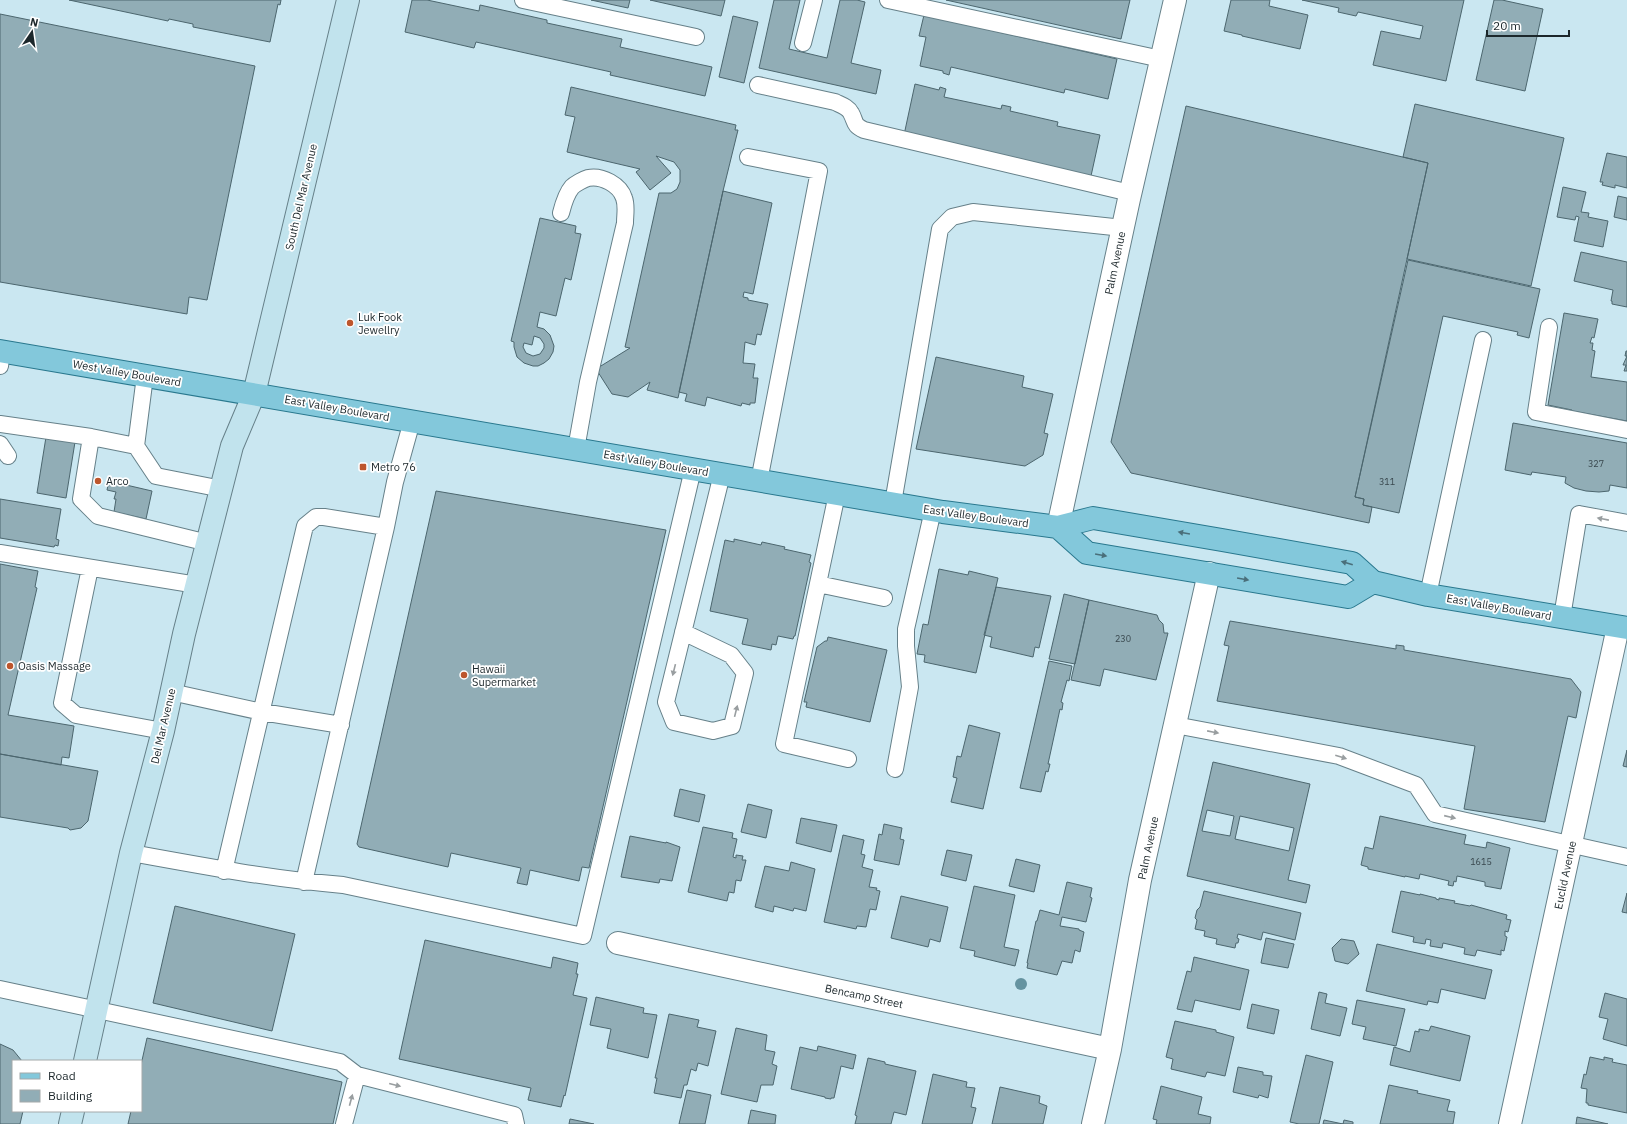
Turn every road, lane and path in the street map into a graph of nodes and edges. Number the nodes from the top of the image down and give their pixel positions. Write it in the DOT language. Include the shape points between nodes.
graph roads {
  1 [pos="348,0"];
  2 [pos="523,0"];
  3 [pos="814,0"];
  4 [pos="888,0"];
  5 [pos="1175,0"];
  6 [pos="696,37"];
  7 [pos="803,43"];
  8 [pos="1161,60"];
  9 [pos="758,85"];
  10 [pos="748,157"];
  11 [pos="1130,193"];
  12 [pos="561,213"];
  13 [pos="1123,228"];
  14 [pos="1549,327"];
  15 [pos="1483,340"];
  16 [pos="1,356"];
  17 [pos="145,376"];
  18 [pos="254,394"];
  19 [pos="412,421"];
  20 [pos="0,424"];
  21 [pos="1627,430"];
  22 [pos="90,437"];
  23 [pos="136,446"];
  24 [pos="576,449"];
  25 [pos="693,469"];
  26 [pos="722,474"];
  27 [pos="759,481"];
  28 [pos="222,489"];
  29 [pos="837,494"];
  30 [pos="893,503"];
  31 [pos="933,510"];
  32 [pos="1627,523"];
  33 [pos="386,527"];
  34 [pos="1058,527"];
  35 [pos="208,543"];
  36 [pos="0,553"];
  37 [pos="90,568"];
  38 [pos="1209,573"];
  39 [pos="1372,582"];
  40 [pos="818,584"];
  41 [pos="197,585"];
  42 [pos="1428,595"];
  43 [pos="884,598"];
  44 [pos="1562,618"];
  45 [pos="1622,627"];
  46 [pos="683,632"];
  47 [pos="170,692"];
  48 [pos="262,712"];
  49 [pos="1175,724"];
  50 [pos="341,725"];
  51 [pos="163,730"];
  52 [pos="848,759"];
  53 [pos="895,769"];
  54 [pos="1572,844"];
  55 [pos="132,853"];
  56 [pos="1627,857"];
  57 [pos="224,871"];
  58 [pos="304,882"];
  59 [pos="618,943"];
  60 [pos="0,989"];
  61 [pos="96,1009"];
  62 [pos="1110,1049"];
  63 [pos="85,1060"];
  64 [pos="357,1075"];
  65 [pos="73,1112"];
  66 [pos="70,1124"];
  67 [pos="344,1124"];
  68 [pos="516,1124"];
  69 [pos="1093,1124"];
  70 [pos="1510,1124"];
  1 -- 18 [label="main road, South Del Mar Avenue"];
  2 -- 6 [label="lane"];
  3 -- 7 [label="lane"];
  4 -- 8 [label="lane"];
  5 -- 8 [label="street, Palm Avenue"];
  8 -- 11 [label="street, Palm Avenue"];
  9 -- 11 [label="lane" via="840,104 851,112 856,126 864,130"];
  10 -- 27 [label="lane" via="819,171"];
  11 -- 13 [label="street, Palm Avenue"];
  12 -- 24 [label="lane" via="572,188 588,178 604,179 616,186 624,197 626,208"];
  13 -- 30 [label="lane" via="973,212 952,217 940,229"];
  13 -- 34 [label="street, Palm Avenue"];
  14 -- 21 [label="lane" via="1536,412"];
  15 -- 42 [label="lane"];
  16 -- 17 [label="main road, West Valley Boulevard"];
  17 -- 18 [label="main road, West Valley Boulevard"];
  17 -- 23 [label="lane"];
  18 -- 19 [label="main road, East Valley Boulevard"];
  18 -- 28 [label="main road, Del Mar Avenue" via="232,446"];
  19 -- 24 [label="main road, East Valley Boulevard"];
  19 -- 33 [label="lane"];
  20 -- 22 [label="lane"];
  22 -- 23 [label="lane"];
  22 -- 35 [label="lane" via="81,499 98,516"];
  23 -- 28 [label="lane" via="156,476"];
  24 -- 25 [label="main road, East Valley Boulevard"];
  25 -- 26 [label="main road, East Valley Boulevard"];
  25 -- 58 [label="lane" via="583,936 343,885"];
  26 -- 27 [label="main road, East Valley Boulevard"];
  26 -- 46 [label="lane"];
  27 -- 29 [label="main road, East Valley Boulevard"];
  28 -- 35 [label="main road, Del Mar Avenue"];
  29 -- 30 [label="main road, East Valley Boulevard"];
  29 -- 40 [label="lane"];
  30 -- 31 [label="main road, East Valley Boulevard"];
  31 -- 34 [label="main road, East Valley Boulevard"];
  31 -- 53 [label="lane" via="906,629 910,687"];
  32 -- 44 [label="lane, one-way" via="1579,514"];
  33 -- 48 [label="lane" via="324,517 316,517 306,526"];
  33 -- 50 [label="lane"];
  34 -- 38 [label="main road, one-way" via="1087,553"];
  39 -- 34 [label="main road, East Valley Boulevard, one-way" via="1352,563 1230,541 1093,518"];
  35 -- 41 [label="main road, Del Mar Avenue"];
  36 -- 37 [label="lane"];
  37 -- 41 [label="lane"];
  37 -- 51 [label="lane" via="62,703 76,715"];
  38 -- 39 [label="main road, one-way" via="1348,597"];
  38 -- 49 [label="street, Palm Avenue"];
  39 -- 42 [label="main road, East Valley Boulevard"];
  40 -- 43 [label="lane"];
  40 -- 52 [label="lane" via="784,744"];
  41 -- 47 [label="main road, Del Mar Avenue"];
  42 -- 44 [label="main road, East Valley Boulevard"];
  44 -- 45 [label="main road, East Valley Boulevard"];
  45 -- 54 [label="street, Euclid Avenue"];
  46 -- 46 [label="lane, one-way" via="666,702 674,722 713,731 732,726 745,673 731,655"];
  47 -- 48 [label="lane"];
  47 -- 51 [label="main road, Del Mar Avenue"];
  48 -- 50 [label="lane"];
  48 -- 57 [label="lane"];
  49 -- 54 [label="lane, one-way" via="1339,756 1416,785 1435,814"];
  49 -- 62 [label="street, Palm Avenue" via="1140,880"];
  50 -- 58 [label="lane"];
  51 -- 55 [label="main road, Del Mar Avenue"];
  54 -- 56 [label="lane"];
  54 -- 70 [label="street, Euclid Avenue"];
  55 -- 57 [label="lane"];
  55 -- 61 [label="main road, Del Mar Avenue"];
  57 -- 58 [label="lane"];
  59 -- 62 [label="street, Bencamp Street"];
  60 -- 61 [label="lane"];
  61 -- 63 [label="main road, Del Mar Avenue"];
  61 -- 64 [label="lane" via="340,1062"];
  62 -- 69 [label="street, Palm Avenue"];
  67 -- 64 [label="lane, one-way"];
  64 -- 68 [label="lane, one-way" via="514,1115"];
  65 -- 66 [label="main road"];
}
